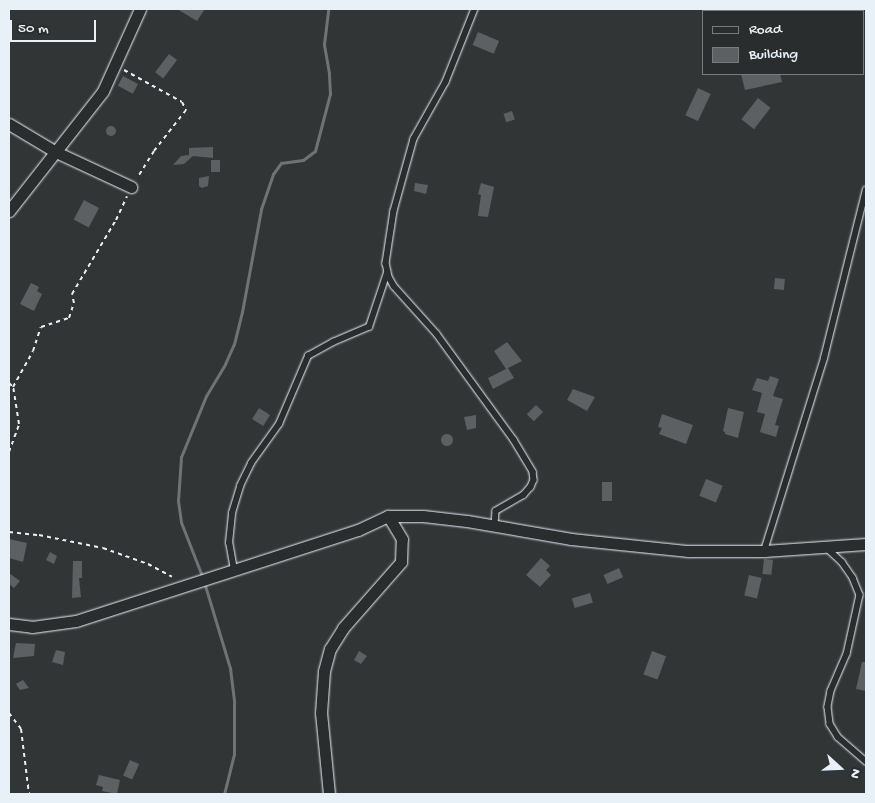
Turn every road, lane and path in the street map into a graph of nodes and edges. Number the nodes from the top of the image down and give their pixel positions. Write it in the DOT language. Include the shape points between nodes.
graph roads {
  1 [pos="140,9"];
  2 [pos="475,9"];
  3 [pos="115,65"];
  4 [pos="9,124"];
  5 [pos="56,152"];
  6 [pos="132,187"];
  7 [pos="866,190"];
  8 [pos="9,211"];
  9 [pos="388,271"];
  10 [pos="9,383"];
  11 [pos="13,387"];
  12 [pos="9,452"];
  13 [pos="388,516"];
  14 [pos="495,525"];
  15 [pos="9,532"];
  16 [pos="866,544"];
  17 [pos="826,546"];
  18 [pos="764,551"];
  19 [pos="229,571"];
  20 [pos="183,586"];
  21 [pos="9,624"];
  22 [pos="9,713"];
  23 [pos="866,761"];
  24 [pos="29,794"];
  25 [pos="329,794"];
  1 -- 3 [label="street"];
  2 -- 9 [label="lane" via="446,82 414,139 394,211 386,263"];
  3 -- 5 [label="street" via="103,91"];
  3 -- 6 [label="path" via="182,102 186,110 154,151"];
  4 -- 5 [label="street"];
  5 -- 6 [label="street"];
  5 -- 8 [label="street"];
  6 -- 11 [label="path" via="72,294 74,303 69,318 41,327 33,351"];
  7 -- 18 [label="lane" via="824,358"];
  9 -- 14 [label="lane" via="394,286 437,334 514,440 533,472 534,480 524,495 496,511"];
  9 -- 19 [label="lane" via="369,326 308,356 280,424 251,463 232,512"];
  10 -- 11 [label="path"];
  11 -- 12 [label="path" via="19,424"];
  13 -- 14 [label="street" via="423,516"];
  13 -- 19 [label="street" via="358,530"];
  13 -- 25 [label="street" via="402,539 401,562 343,628 330,649 324,671 320,713"];
  14 -- 18 [label="street" via="571,539 688,551"];
  15 -- 20 [label="path" via="103,548 148,564"];
  16 -- 17 [label="street"];
  17 -- 18 [label="street"];
  17 -- 23 [label="lane" via="854,578 860,595 847,654 831,691 828,707 830,724 838,737"];
  19 -- 20 [label="street"];
  20 -- 21 [label="street" via="76,621 32,627"];
  22 -- 24 [label="path" via="21,729"];
}
